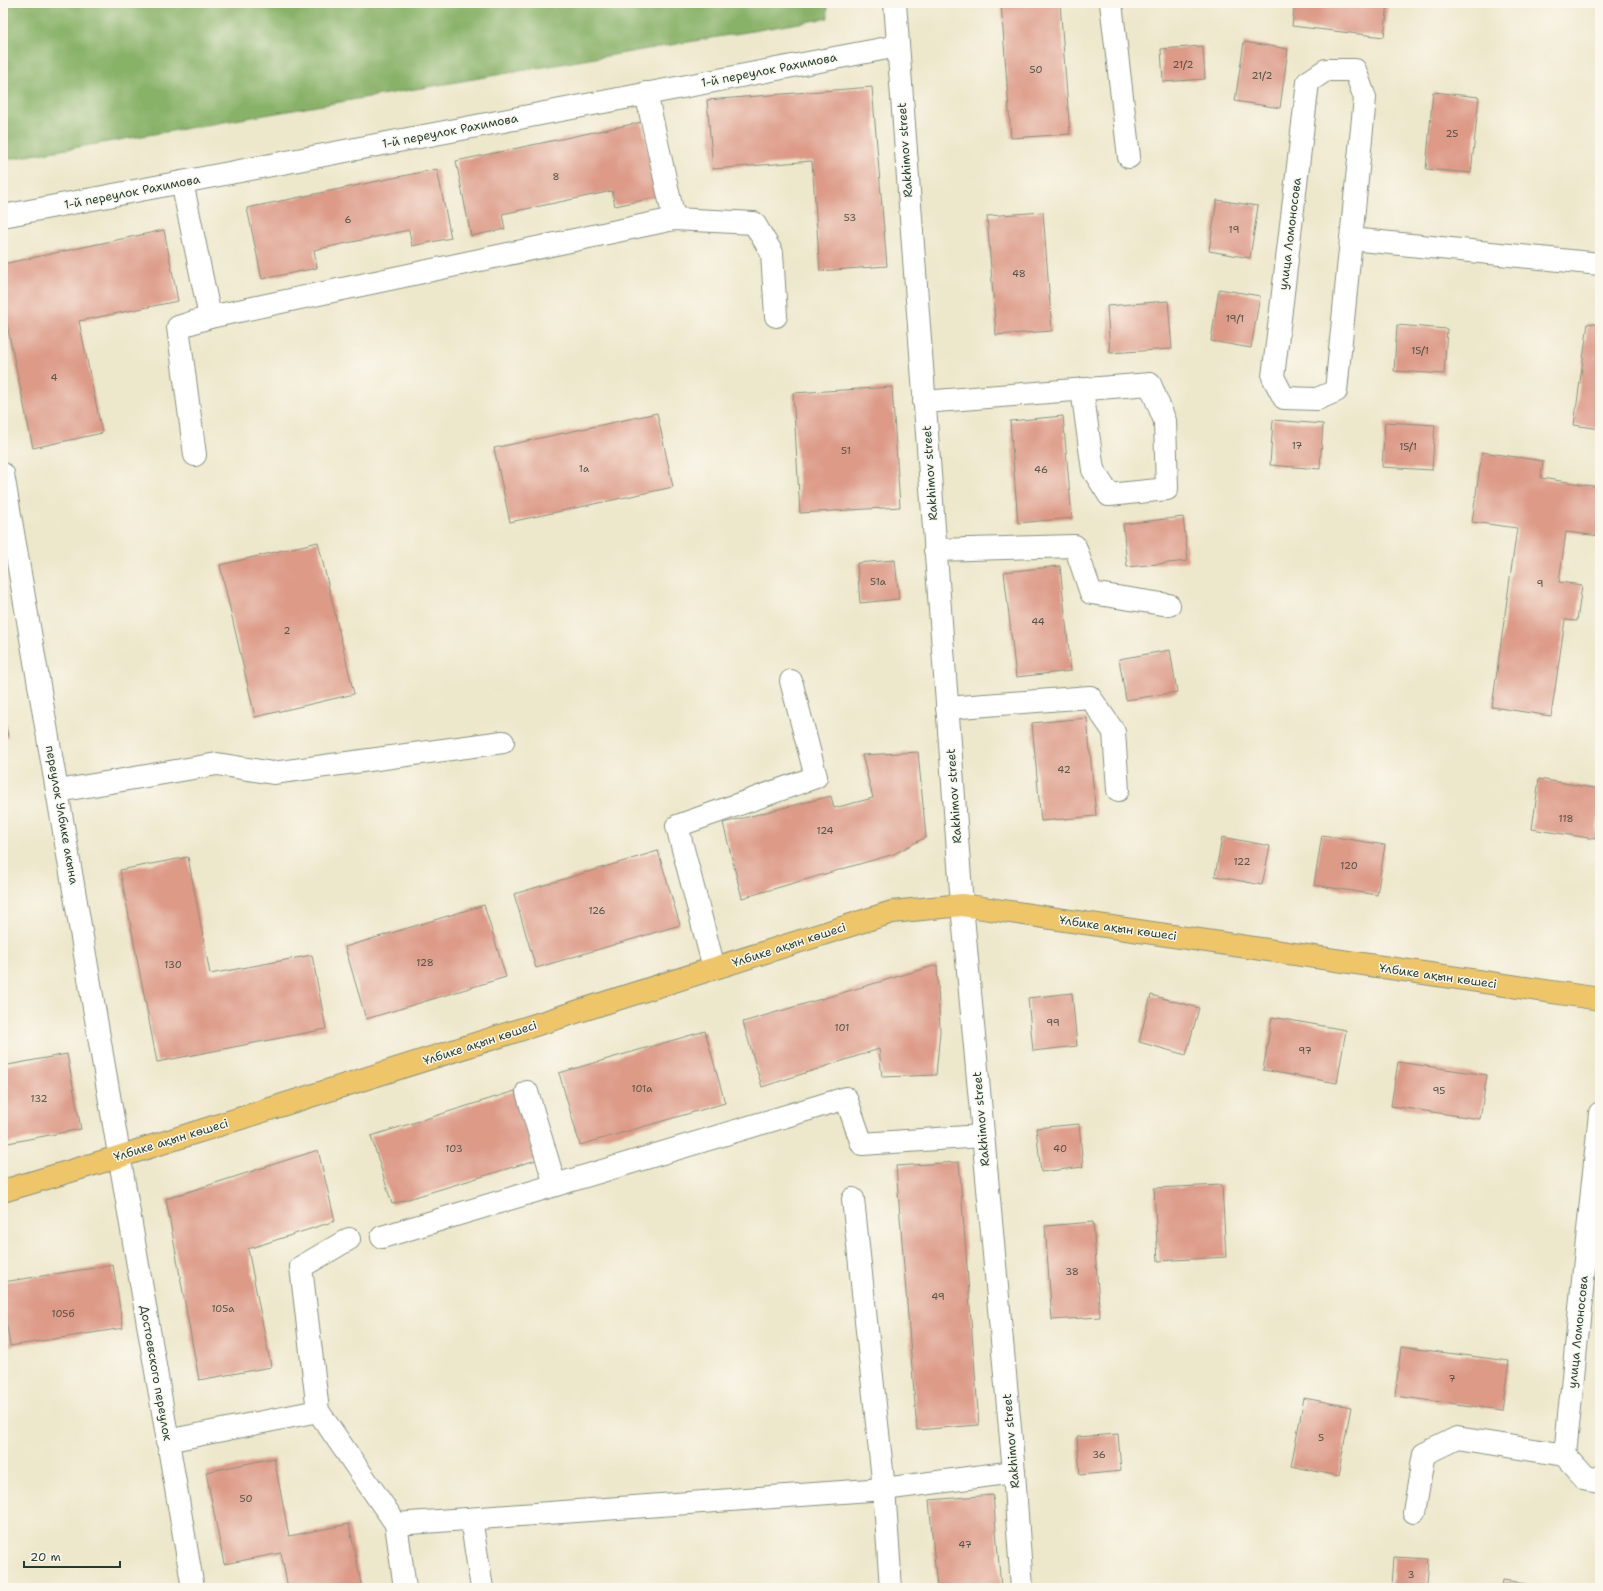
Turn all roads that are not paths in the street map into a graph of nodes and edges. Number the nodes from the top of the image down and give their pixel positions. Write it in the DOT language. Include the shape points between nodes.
graph roads {
  1 [pos="895,3"];
  2 [pos="1111,3"];
  3 [pos="898,46"];
  4 [pos="646,94"];
  5 [pos="1129,157"];
  6 [pos="182,182"];
  7 [pos="3,216"];
  8 [pos="674,219"];
  9 [pos="1352,239"];
  10 [pos="1600,264"];
  11 [pos="776,316"];
  12 [pos="210,317"];
  13 [pos="1082,389"];
  14 [pos="924,402"];
  15 [pos="195,455"];
  16 [pos="3,474"];
  17 [pos="935,550"];
  18 [pos="1169,605"];
  19 [pos="791,681"];
  20 [pos="947,708"];
  21 [pos="503,742"];
  22 [pos="1118,790"];
  23 [pos="58,791"];
  24 [pos="962,905"];
  25 [pos="714,968"];
  26 [pos="1600,999"];
  27 [pos="527,1092"];
  28 [pos="1600,1113"];
  29 [pos="982,1136"];
  30 [pos="118,1157"];
  31 [pos="555,1185"];
  32 [pos="3,1191"];
  33 [pos="853,1199"];
  34 [pos="382,1237"];
  35 [pos="349,1239"];
  36 [pos="318,1411"];
  37 [pos="167,1441"];
  38 [pos="1565,1455"];
  39 [pos="1014,1472"];
  40 [pos="1600,1480"];
  41 [pos="884,1489"];
  42 [pos="1414,1512"];
  43 [pos="471,1518"];
  44 [pos="396,1524"];
  45 [pos="193,1588"];
  46 [pos="406,1588"];
  47 [pos="482,1588"];
  48 [pos="891,1588"];
  49 [pos="1022,1588"];
  1 -- 3 [label="street, Rakhimov street"];
  2 -- 5 [label="street"];
  3 -- 4 [label="street, 1-й переулок Рахимова"];
  3 -- 14 [label="street, Rakhimov street"];
  4 -- 6 [label="street, 1-й переулок Рахимова"];
  4 -- 8 [label="street"];
  6 -- 7 [label="street, 1-й переулок Рахимова"];
  6 -- 12 [label="street"];
  8 -- 11 [label="street" via="754,223 772,253"];
  8 -- 12 [label="street"];
  9 -- 9 [label="street, улица Ломоносова" via="1365,98 1355,70 1326,70 1308,82 1273,377 1284,398 1317,399 1336,391"];
  9 -- 10 [label="street"];
  12 -- 15 [label="street" via="178,326"];
  13 -- 13 [label="street" via="1150,384 1166,421 1167,489 1109,495 1093,470"];
  13 -- 14 [label="street"];
  14 -- 17 [label="street, Rakhimov street"];
  16 -- 23 [label="street, переулок Улбике акына"];
  17 -- 18 [label="street" via="1075,546 1091,593"];
  17 -- 20 [label="street, Rakhimov street"];
  19 -- 25 [label="street" via="816,777 677,826"];
  20 -- 22 [label="street" via="1090,697 1114,732"];
  20 -- 24 [label="street, Rakhimov street"];
  21 -- 23 [label="street" via="273,773 217,764"];
  23 -- 30 [label="street, переулок Улбике акына"];
  24 -- 25 [label="main road, Ұлбике ақын көшесі" via="892,912"];
  24 -- 26 [label="main road, Ұлбике ақын көшесі"];
  24 -- 29 [label="street, Rakhimov street"];
  25 -- 30 [label="main road, Ұлбике ақын көшесі"];
  27 -- 31 [label="street"];
  28 -- 38 [label="street, улица Ломоносова"];
  29 -- 31 [label="street" via="862,1144 846,1098"];
  29 -- 39 [label="street, Rakhimov street"];
  30 -- 32 [label="main road, Ұлбике ақын көшесі"];
  30 -- 37 [label="street, Достоевского переулок"];
  31 -- 34 [label="street"];
  33 -- 41 [label="street"];
  35 -- 36 [label="street" via="301,1267"];
  36 -- 37 [label="street"];
  36 -- 44 [label="street"];
  37 -- 45 [label="street, Достоевского переулок"];
  38 -- 40 [label="street" via="1585,1478"];
  38 -- 42 [label="street" via="1457,1438 1424,1454"];
  39 -- 41 [label="street"];
  39 -- 49 [label="street, Rakhimov street"];
  41 -- 43 [label="street"];
  41 -- 48 [label="street"];
  43 -- 44 [label="street"];
  43 -- 47 [label="street"];
  44 -- 46 [label="street"];
}
